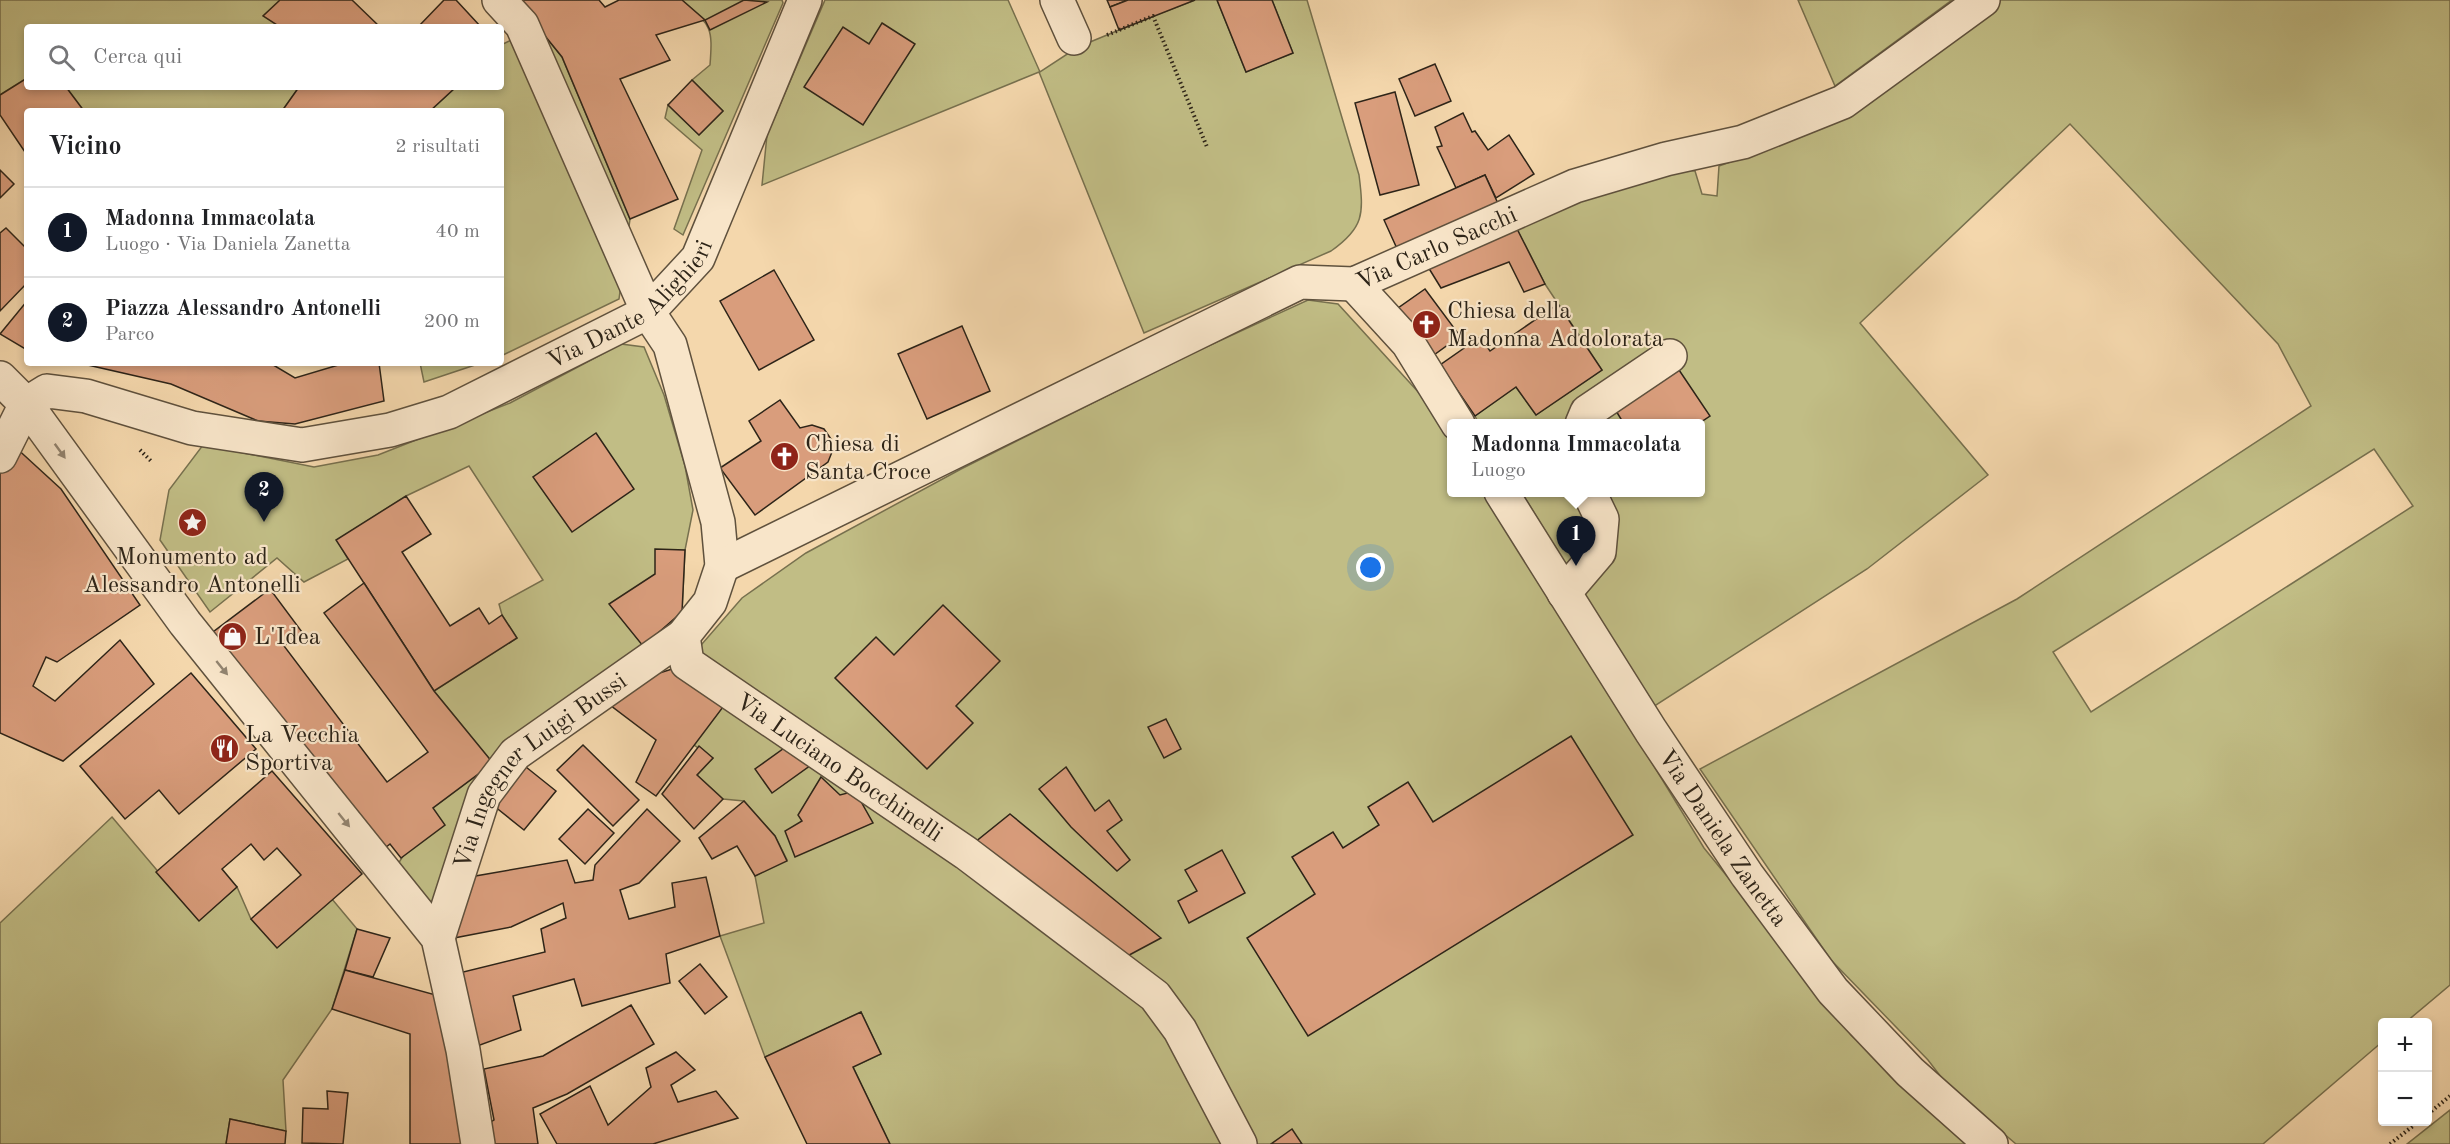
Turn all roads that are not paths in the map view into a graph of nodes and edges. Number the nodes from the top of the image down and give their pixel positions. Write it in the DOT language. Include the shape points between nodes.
graph roads {
  1 [pos="499,0"];
  2 [pos="805,0"];
  3 [pos="1057,0"];
  4 [pos="1983,0"];
  5 [pos="1074,38"];
  6 [pos="1354,284"];
  7 [pos="648,312"];
  8 [pos="1670,356"];
  9 [pos="0,378"];
  10 [pos="26,404"];
  11 [pos="1456,419"];
  12 [pos="1584,419"];
  13 [pos="0,456"];
  14 [pos="1505,497"];
  15 [pos="1591,497"];
  16 [pos="722,566"];
  17 [pos="1564,593"];
  18 [pos="683,636"];
  19 [pos="438,938"];
  20 [pos="478,1144"];
  21 [pos="1240,1144"];
  22 [pos="1991,1144"];
  1 -- 7 [label="street" via="522,25"];
  2 -- 7 [label="street, Via Dante Alighieri" via="698,258"];
  3 -- 5 [label="street"];
  4 -- 6 [label="street, Via Carlo Sacchi" via="1843,102 1743,142 1666,159 1575,186"];
  6 -- 11 [label="street" via="1408,343"];
  6 -- 16 [label="street, Via Carlo Sacchi" via="1300,282"];
  7 -- 10 [label="street, Via Dante Alighieri" via="449,412 390,430 302,445 192,428 86,396 47,391"];
  7 -- 16 [label="street" via="670,345 718,522"];
  8 -- 12 [label="street" via="1587,412"];
  9 -- 10 [label="street"];
  10 -- 13 [label="street"];
  10 -- 19 [label="street, one-way" via="185,623"];
  14 -- 17 [label="street, Via Daniela Zanetta"];
  15 -- 17 [label="street" via="1602,519 1599,552"];
  16 -- 18 [label="street" via="710,602"];
  17 -- 22 [label="street, Via Daniela Zanetta" via="1747,875 1833,991 1910,1072"];
  18 -- 19 [label="street, Via Ingegner Luigi Bussi" via="515,754 484,795"];
  18 -- 21 [label="street, Via Luciano Bocchinelli" via="687,663 966,853 1155,996 1180,1030"];
  19 -- 20 [label="street" via="464,1050"];
}
